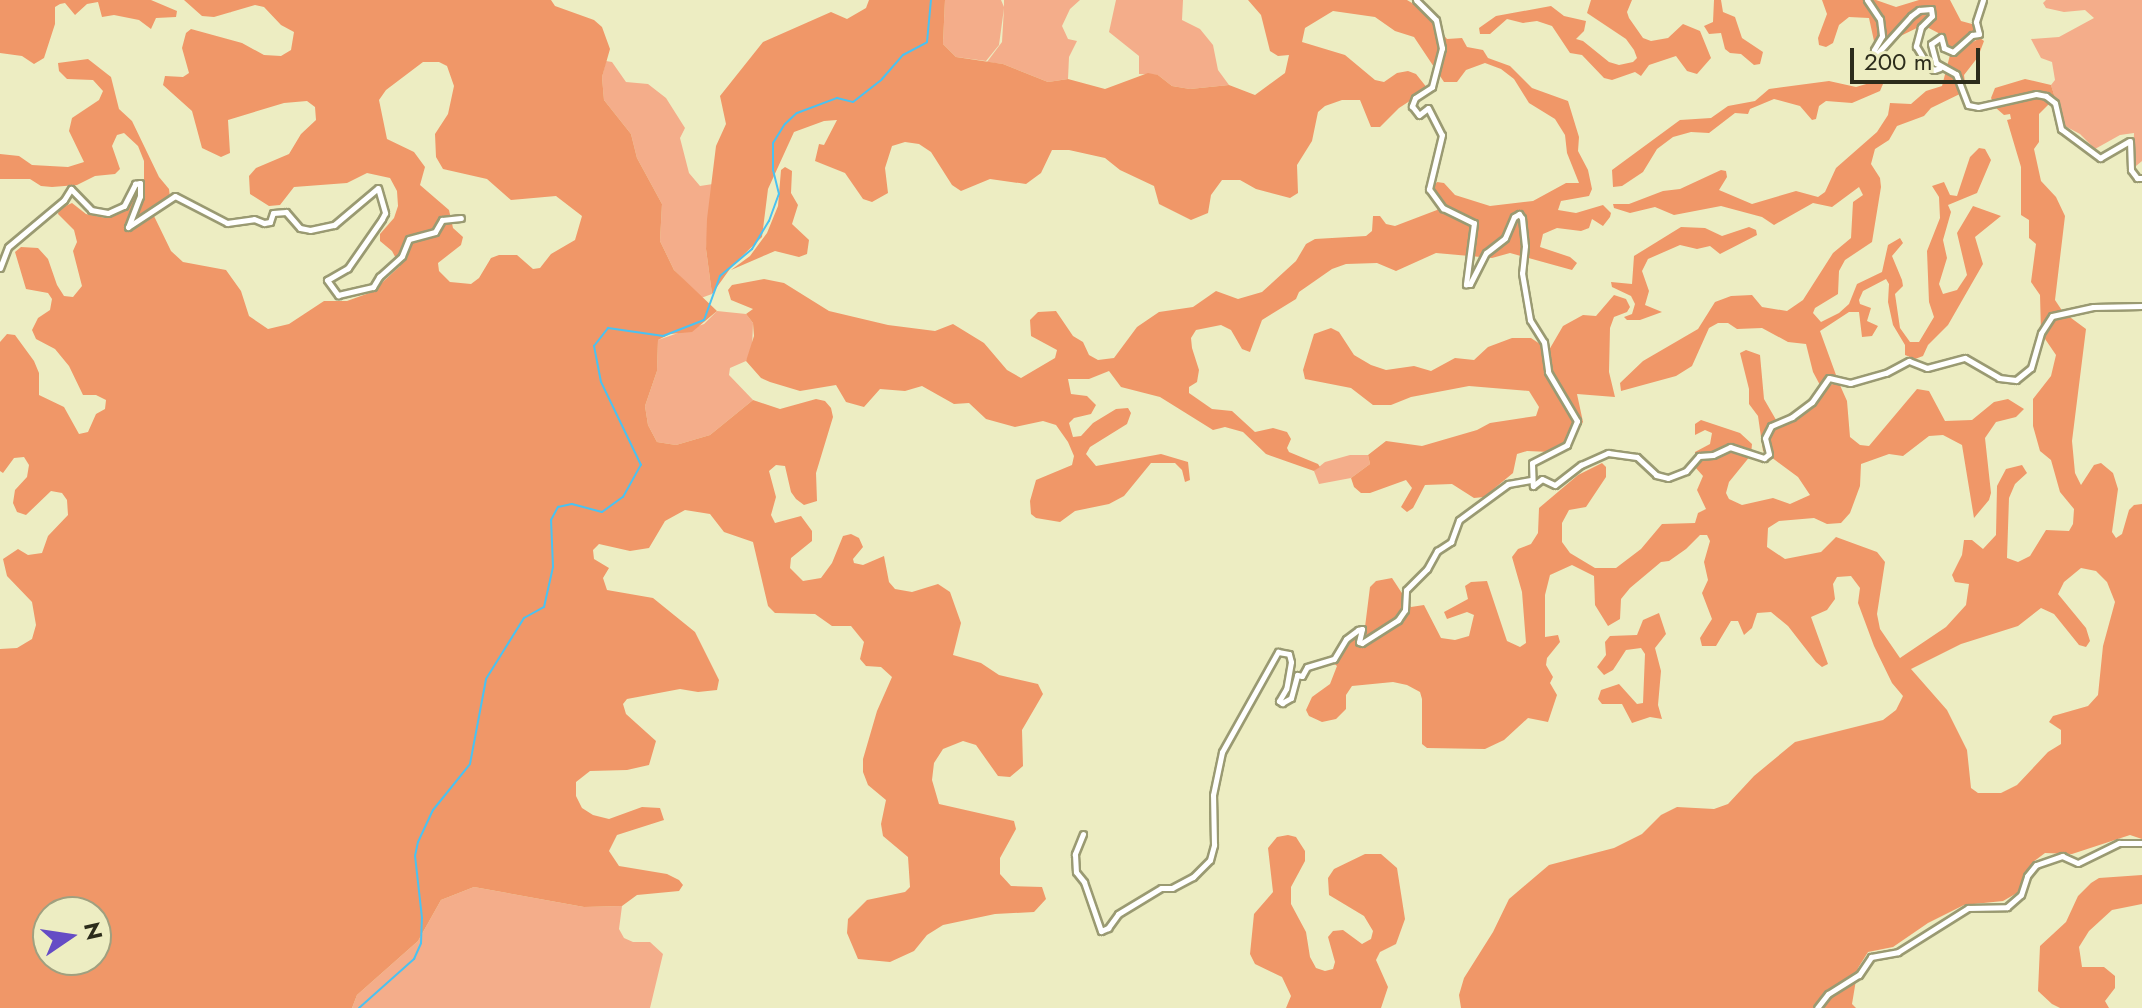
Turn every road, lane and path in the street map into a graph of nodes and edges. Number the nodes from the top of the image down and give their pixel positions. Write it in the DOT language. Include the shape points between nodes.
graph roads {
  1 [pos="1416,0"];
  2 [pos="1867,0"];
  3 [pos="1983,0"];
  4 [pos="1940,67"];
  5 [pos="2142,178"];
  6 [pos="461,218"];
  7 [pos="0,268"];
  8 [pos="2142,306"];
  9 [pos="1531,480"];
  10 [pos="1083,834"];
  11 [pos="2142,843"];
  12 [pos="1817,1008"];
  1 -- 9 [label="street" via="1436,20 1442,48 1432,87 1412,106 1419,115 1428,108 1442,135 1429,189 1443,208 1474,223 1466,284 1486,253 1505,238 1514,217 1522,218 1522,273 1530,320 1544,342 1548,372 1577,421 1567,445 1532,463"];
  2 -- 4 [label="street" via="1880,19 1876,55 1911,16 1931,9 1916,46 1928,66 1937,71"];
  3 -- 4 [label="street" via="1976,22 1979,34 1953,52 1944,48 1941,37 1933,40"];
  4 -- 5 [label="street" via="1956,74 1972,108 2036,94 2052,98 2061,129 2100,158 2130,141 2131,170"];
  6 -- 7 [label="street" via="442,220 435,232 409,239 402,256 373,287 338,295 327,280 348,268 382,219 378,188 334,225 310,230 300,228 286,212 273,213 270,222 227,223 175,196 128,227 140,183 124,206 108,213 91,210 71,189 8,247"];
  8 -- 9 [label="street" via="2093,307 2052,316 2031,368 2016,380 1999,378 1965,358 1927,368 1909,361 1850,383 1829,378 1812,402 1771,426 1765,438 1769,454 1764,458 1730,447 1699,456 1686,471 1668,478 1656,475 1637,457 1608,453 1555,485 1542,479 1533,486"];
  9 -- 10 [label="street" via="1508,484 1459,520 1451,542 1437,551 1406,590 1405,610 1398,620 1362,643 1362,629 1358,630 1334,659 1297,675 1291,698 1282,703 1291,662 1289,654 1278,652 1222,752 1213,795 1214,845 1210,860 1193,877 1161,888 1101,931 1076,872 1075,854"];
  11 -- 12 [label="street" via="2119,843 2078,863 2062,856 2036,865 2021,895 2007,907 1968,908 1898,952 1871,957 1859,975 1828,994"];
}
